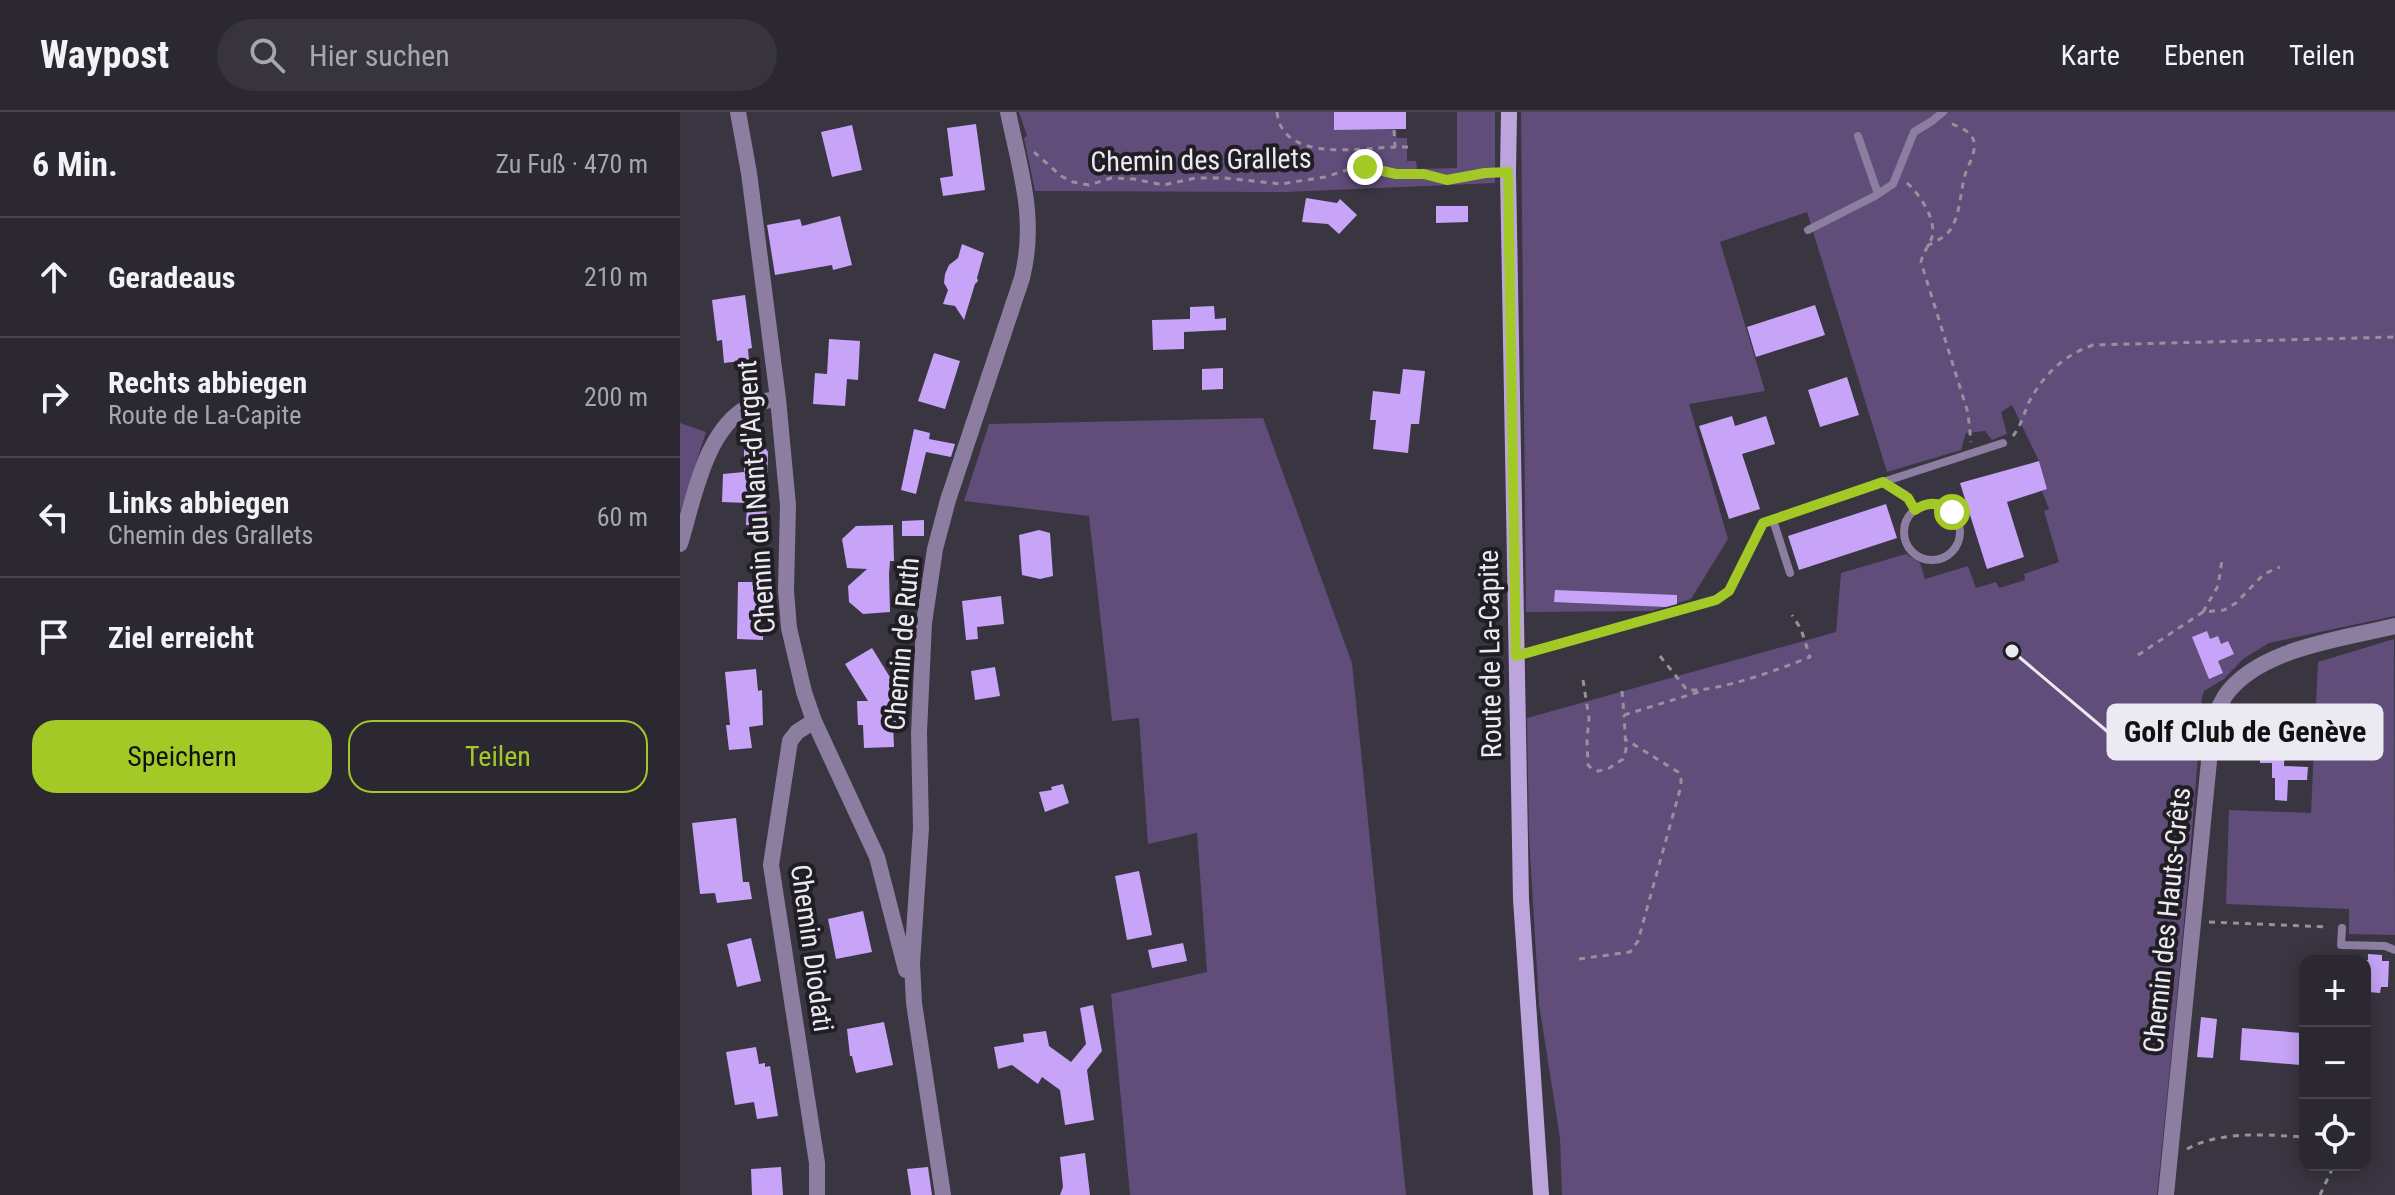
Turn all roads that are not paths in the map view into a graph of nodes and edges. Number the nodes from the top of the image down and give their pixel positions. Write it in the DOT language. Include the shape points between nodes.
graph roads {
  1 [pos="738,112"];
  2 [pos="1008,112"];
  3 [pos="1509,112"];
  4 [pos="1940,115"];
  5 [pos="1858,136"];
  6 [pos="1878,194"];
  7 [pos="1808,230"];
  8 [pos="778,399"];
  9 [pos="2003,443"];
  10 [pos="1883,482"];
  11 [pos="1915,510"];
  12 [pos="1773,520"];
  13 [pos="680,544"];
  14 [pos="1790,573"];
  15 [pos="2395,626"];
  16 [pos="1516,656"];
  17 [pos="814,721"];
  18 [pos="2342,928"];
  19 [pos="2395,950"];
  20 [pos="914,1003"];
  21 [pos="817,1195"];
  22 [pos="943,1195"];
  23 [pos="1541,1195"];
  24 [pos="2166,1195"];
  1 -- 8 [label="street, Chemin du Nant-d'Argent"];
  2 -- 20 [label="street, Chemin de Ruth" via="1025,182 1028,252 948,500 930,578 920,692"];
  3 -- 16 [label="street, Route de La-Capite"];
  4 -- 6 [label="lane" via="1914,132 1895,181"];
  5 -- 6 [label="lane"];
  6 -- 7 [label="lane"];
  8 -- 13 [label="street" via="747,407 718,436"];
  8 -- 17 [label="street, Chemin du Nant-d'Argent" via="788,505 789,628"];
  9 -- 10 [label="lane"];
  10 -- 11 [label="lane" via="1908,498"];
  10 -- 12 [label="lane"];
  11 -- 11 [label="lane" via="1904,530 1911,550 1931,560 1952,552 1960,533 1952,512 1933,504"];
  12 -- 14 [label="lane"];
  12 -- 16 [label="lane" via="1763,523 1729,591 1716,600"];
  15 -- 24 [label="street, Chemin des Hauts-Crêts" via="2267,662 2243,678 2215,716"];
  16 -- 23 [label="street, Route de La-Capite" via="1521,899"];
  17 -- 20 [label="street, Chemin du Nant-d'Argent" via="877,857"];
  17 -- 21 [label="street, Chemin Diodati" via="790,741 771,865 817,1163"];
  18 -- 19 [label="lane" via="2341,945"];
  20 -- 22 [label="street, Chemin de Ruth"];
}
